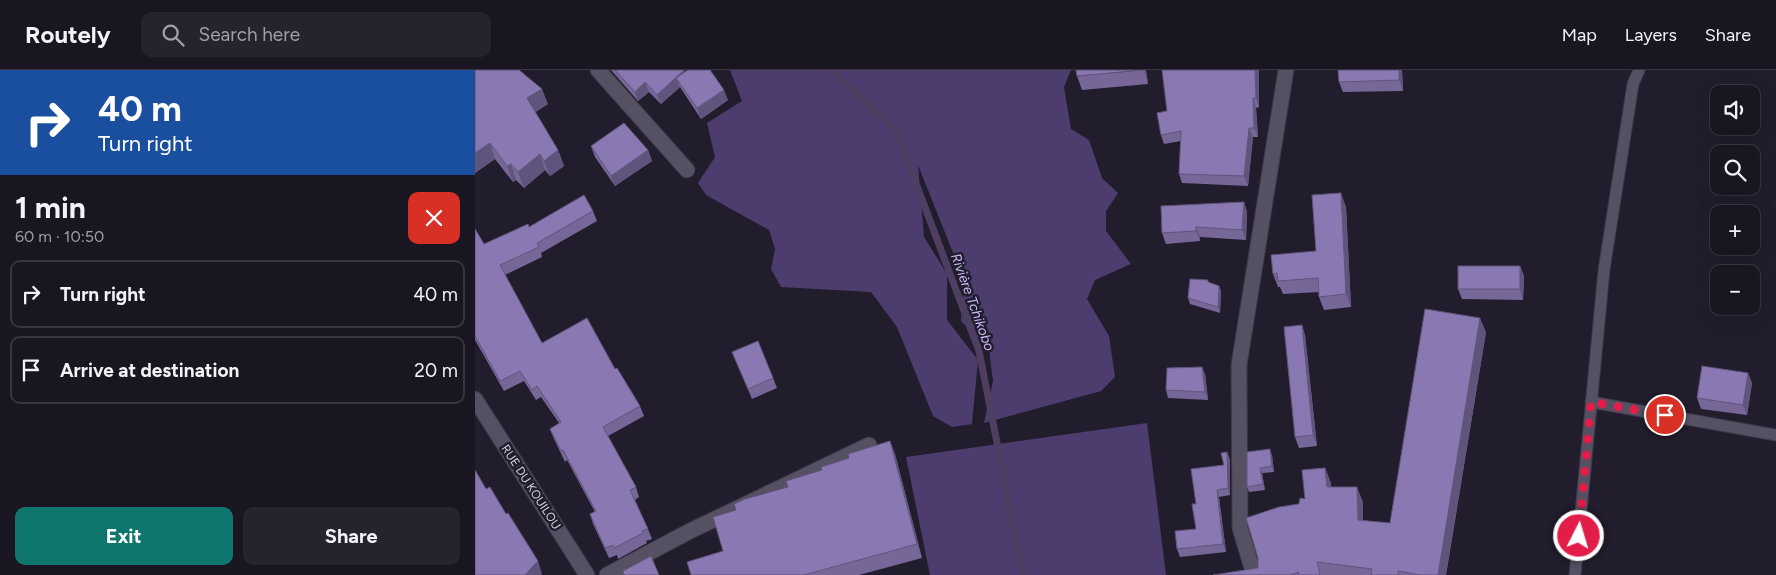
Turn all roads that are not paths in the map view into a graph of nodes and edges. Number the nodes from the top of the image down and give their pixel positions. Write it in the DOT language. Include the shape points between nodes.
graph roads {
  1 [pos="598,70"];
  2 [pos="1286,70"];
  3 [pos="1639,70"];
  4 [pos="687,170"];
  5 [pos="475,399"];
  6 [pos="1591,402"];
  7 [pos="1776,435"];
  8 [pos="869,445"];
  9 [pos="587,575"];
  10 [pos="607,575"];
  11 [pos="1254,575"];
  12 [pos="1575,575"];
  1 -- 4 [label="street"];
  2 -- 11 [label="street" via="1239,365 1241,528"];
  3 -- 6 [label="lane" via="1633,84 1604,270"];
  5 -- 9 [label="street, RUE DU KOUILOU"];
  6 -- 7 [label="lane"];
  6 -- 12 [label="lane"];
  8 -- 10 [label="street" via="690,531"];
}
